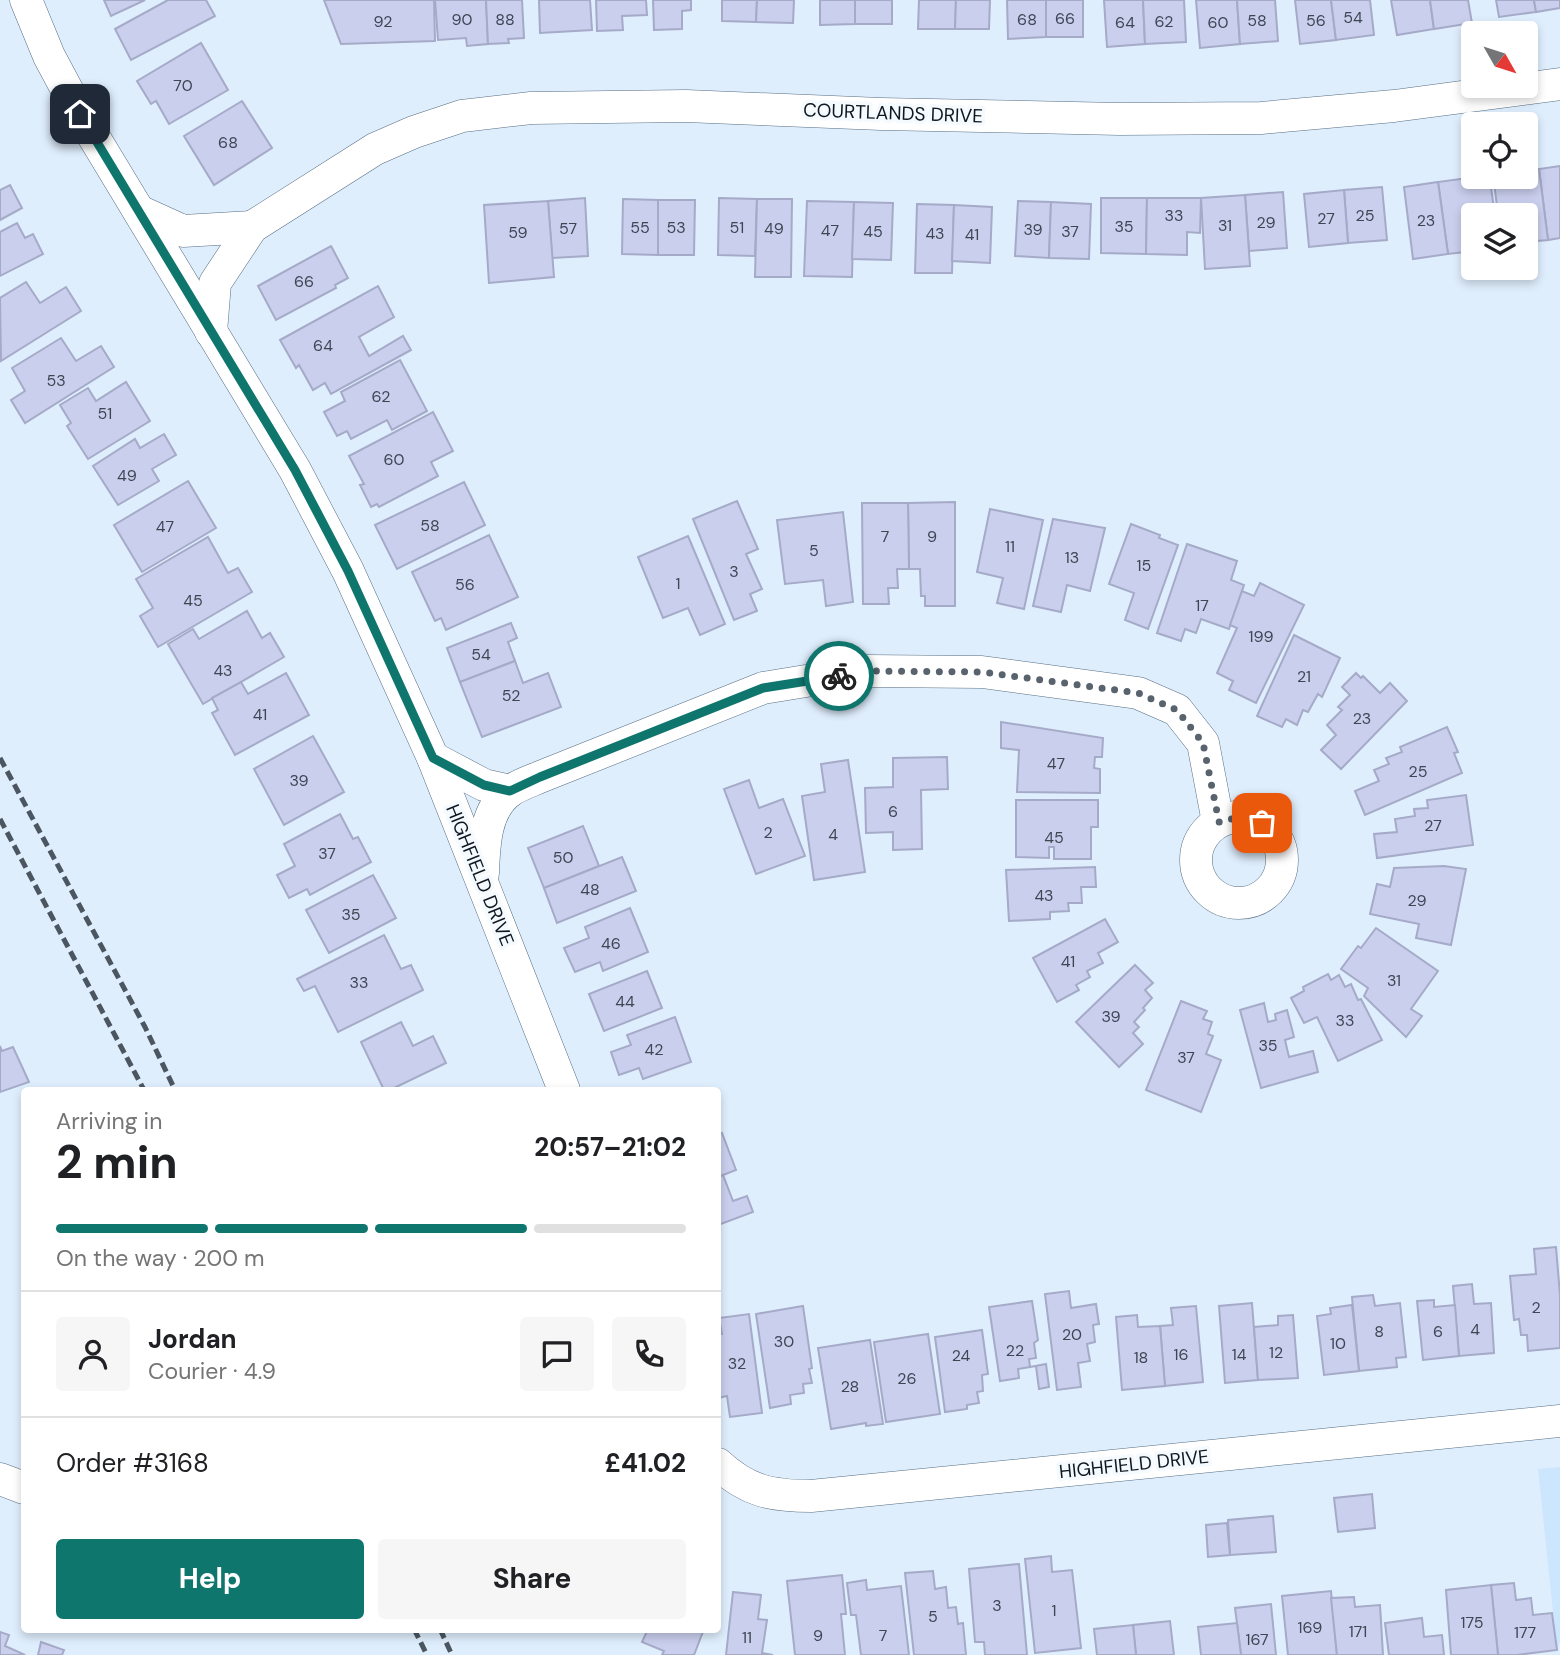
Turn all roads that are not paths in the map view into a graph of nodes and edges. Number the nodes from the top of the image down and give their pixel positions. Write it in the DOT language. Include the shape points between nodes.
graph roads {
  1 [pos="26,0"];
  2 [pos="1560,84"];
  3 [pos="139,211"];
  4 [pos="252,226"];
  5 [pos="211,332"];
  6 [pos="433,758"];
  7 [pos="510,791"];
  8 [pos="1219,822"];
  9 [pos="482,879"];
  10 [pos="563,1087"];
  11 [pos="1560,1421"];
  12 [pos="721,1466"];
  13 [pos="0,1479"];
  14 [pos="21,1487"];
  1 -- 3 [label="street, HIGHFIELD DRIVE" via="49,56"];
  2 -- 4 [label="street, COURTLANDS DRIVE" via="1261,118 1120,119 686,106 531,108 462,116 414,132 365,155"];
  3 -- 4 [label="street, COURTLANDS DRIVE" via="183,230"];
  3 -- 5 [label="street, HIGHFIELD DRIVE"];
  4 -- 5 [label="street, COURTLANDS DRIVE" via="215,283"];
  5 -- 6 [label="street, HIGHFIELD DRIVE" via="295,470 348,571"];
  6 -- 7 [label="street" via="484,785"];
  6 -- 9 [label="street, HIGHFIELD DRIVE"];
  7 -- 8 [label="street" via="763,688 867,671 982,672 1138,693 1177,710 1203,743"];
  7 -- 9 [label="street" via="494,807 484,843"];
  9 -- 10 [label="street, HIGHFIELD DRIVE"];
  11 -- 12 [label="street, HIGHFIELD DRIVE" via="811,1496 765,1493"];
  13 -- 14 [label="street"];
}
